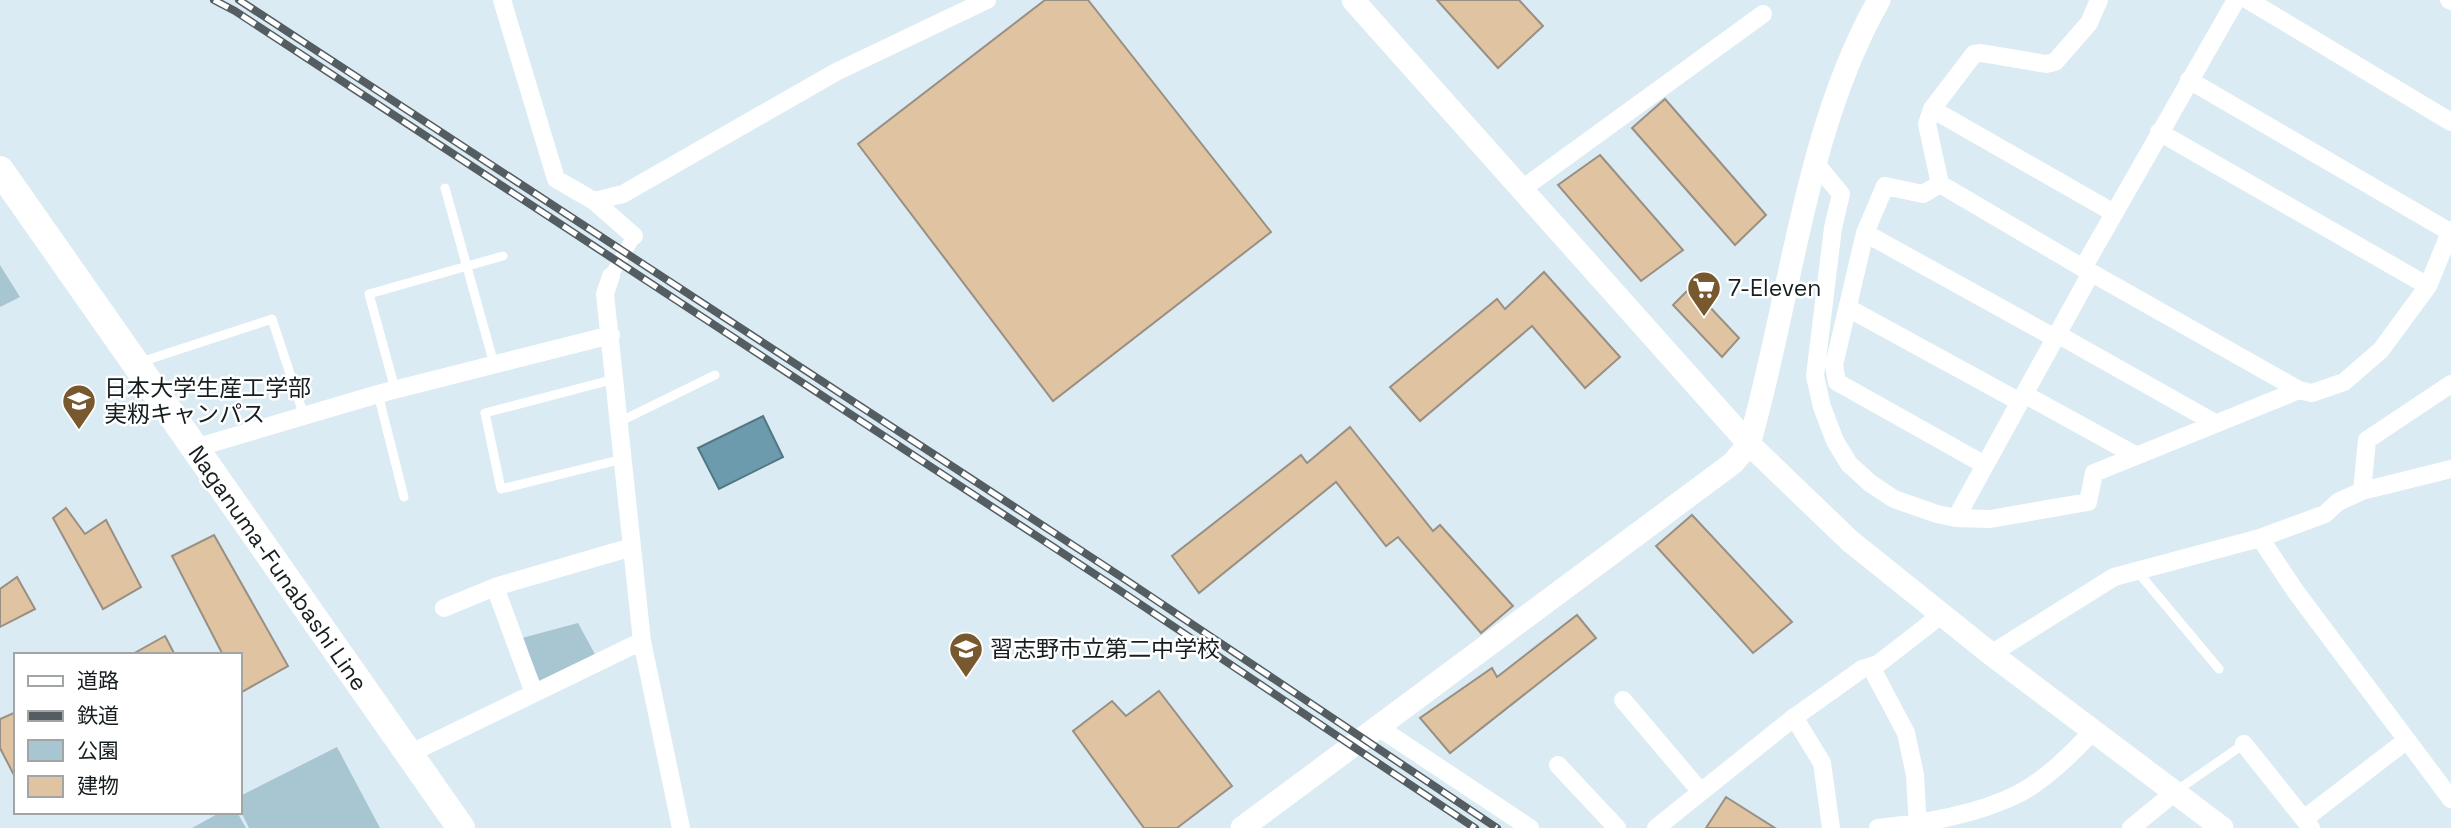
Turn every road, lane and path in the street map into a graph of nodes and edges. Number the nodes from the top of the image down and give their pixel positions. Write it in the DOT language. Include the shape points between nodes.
graph roads {
  1 [pos="502,0"];
  2 [pos="986,0"];
  3 [pos="1353,0"];
  4 [pos="1879,0"];
  5 [pos="2099,0"];
  6 [pos="2235,0"];
  7 [pos="2248,0"];
  8 [pos="1763,14"];
  9 [pos="2189,80"];
  10 [pos="1932,109"];
  11 [pos="2451,122"];
  12 [pos="2159,132"];
  13 [pos="1816,164"];
  14 [pos="0,170"];
  15 [pos="1940,184"];
  16 [pos="445,188"];
  17 [pos="1522,189"];
  18 [pos="593,201"];
  19 [pos="2114,213"];
  20 [pos="2450,231"];
  21 [pos="1865,233"];
  22 [pos="634,236"];
  23 [pos="503,256"];
  24 [pos="467,266"];
  25 [pos="2087,271"];
  26 [pos="611,275"];
  27 [pos="2428,286"];
  28 [pos="1848,308"];
  29 [pos="611,335"];
  30 [pos="2056,336"];
  31 [pos="135,364"];
  32 [pos="494,364"];
  33 [pos="715,375"];
  34 [pos="615,379"];
  35 [pos="2451,384"];
  36 [pos="2299,390"];
  37 [pos="387,391"];
  38 [pos="2022,398"];
  39 [pos="304,416"];
  40 [pos="619,422"];
  41 [pos="2214,422"];
  42 [pos="1749,444"];
  43 [pos="195,449"];
  44 [pos="2135,455"];
  45 [pos="623,459"];
  46 [pos="1985,465"];
  47 [pos="2451,469"];
  48 [pos="2362,491"];
  49 [pos="404,497"];
  50 [pos="1956,517"];
  51 [pos="2260,538"];
  52 [pos="632,547"];
  53 [pos="2137,571"];
  54 [pos="495,587"];
  55 [pos="444,608"];
  56 [pos="1941,615"];
  57 [pos="642,641"];
  58 [pos="1992,654"];
  59 [pos="1871,667"];
  60 [pos="2219,669"];
  61 [pos="534,693"];
  62 [pos="1623,700"];
  63 [pos="1794,717"];
  64 [pos="1378,727"];
  65 [pos="2094,730"];
  66 [pos="2407,740"];
  67 [pos="2244,744"];
  68 [pos="408,754"];
  69 [pos="1558,765"];
  70 [pos="1701,792"];
  71 [pos="2175,792"];
  72 [pos="2451,799"];
  73 [pos="2307,823"];
  74 [pos="1918,825"];
  75 [pos="461,828"];
  76 [pos="681,828"];
  77 [pos="1242,828"];
  78 [pos="1530,828"];
  79 [pos="1617,828"];
  80 [pos="1656,828"];
  81 [pos="1831,828"];
  82 [pos="1878,828"];
  83 [pos="2131,828"];
  84 [pos="2222,828"];
  1 -- 18 [label="street" via="556,180"];
  2 -- 18 [label="street" via="835,72 623,194"];
  3 -- 17 [label="street"];
  4 -- 13 [label="street" via="1841,84"];
  5 -- 10 [label="street" via="2088,23 2055,62 1974,54"];
  6 -- 9 [label="street"];
  7 -- 11 [label="street"];
  8 -- 17 [label="street"];
  9 -- 12 [label="street"];
  9 -- 20 [label="street"];
  10 -- 15 [label="street" via="1927,124"];
  10 -- 19 [label="street"];
  12 -- 19 [label="street"];
  12 -- 27 [label="street"];
  13 -- 42 [label="street"];
  13 -- 50 [label="street" via="1841,194 1815,376 1835,441 1849,464 1894,499"];
  14 -- 31 [label="main road, Naganuma-Funabashi Line"];
  15 -- 21 [label="street" via="1923,194 1885,186"];
  15 -- 25 [label="street"];
  16 -- 24 [label="lane"];
  17 -- 42 [label="street"];
  18 -- 22 [label="street"];
  19 -- 25 [label="street"];
  20 -- 27 [label="street"];
  21 -- 28 [label="street"];
  21 -- 30 [label="street"];
  22 -- 26 [label="street"];
  23 -- 24 [label="lane"];
  24 -- 32 [label="lane"];
  24 -- 37 [label="lane" via="369,294"];
  25 -- 30 [label="street"];
  25 -- 36 [label="street"];
  26 -- 29 [label="street" via="605,295"];
  27 -- 36 [label="street" via="2381,350 2344,382 2312,393"];
  28 -- 38 [label="street"];
  28 -- 46 [label="street" via="1834,365 1837,382"];
  29 -- 32 [label="street"];
  29 -- 34 [label="street"];
  30 -- 38 [label="street"];
  30 -- 41 [label="street"];
  31 -- 39 [label="lane" via="272,319"];
  31 -- 43 [label="main road, Naganuma-Funabashi Line"];
  32 -- 37 [label="street"];
  33 -- 40 [label="lane"];
  34 -- 40 [label="street"];
  34 -- 45 [label="lane" via="485,413 501,489"];
  35 -- 48 [label="street" via="2367,440"];
  36 -- 41 [label="street"];
  37 -- 39 [label="street"];
  37 -- 49 [label="lane"];
  38 -- 44 [label="street"];
  38 -- 46 [label="street"];
  39 -- 43 [label="street"];
  40 -- 45 [label="street"];
  41 -- 44 [label="street"];
  42 -- 56 [label="street" via="1850,541"];
  42 -- 64 [label="street" via="1733,463"];
  43 -- 68 [label="main road, Naganuma-Funabashi Line"];
  44 -- 50 [label="street" via="2094,473 2088,502 1990,519"];
  45 -- 52 [label="street"];
  46 -- 50 [label="street"];
  47 -- 48 [label="street"];
  48 -- 51 [label="street" via="2325,514"];
  51 -- 53 [label="street"];
  51 -- 66 [label="street"];
  52 -- 54 [label="street"];
  52 -- 57 [label="street"];
  53 -- 58 [label="street" via="2114,577"];
  53 -- 60 [label="lane"];
  54 -- 55 [label="street"];
  54 -- 61 [label="street"];
  56 -- 58 [label="street"];
  56 -- 59 [label="street"];
  57 -- 61 [label="street"];
  57 -- 76 [label="street"];
  58 -- 65 [label="street"];
  59 -- 63 [label="street"];
  59 -- 74 [label="street" via="1906,733"];
  61 -- 68 [label="street"];
  62 -- 70 [label="street"];
  63 -- 70 [label="street"];
  63 -- 81 [label="street" via="1822,763"];
  64 -- 77 [label="street"];
  64 -- 78 [label="street"];
  65 -- 71 [label="street"];
  65 -- 74 [label="street" via="2061,764 2020,793"];
  66 -- 72 [label="street"];
  66 -- 73 [label="street"];
  67 -- 71 [label="lane"];
  67 -- 73 [label="street"];
  68 -- 75 [label="main road, Naganuma-Funabashi Line"];
  69 -- 79 [label="street"];
  70 -- 80 [label="street"];
  71 -- 83 [label="street"];
  71 -- 84 [label="street"];
  74 -- 82 [label="street"];
}
